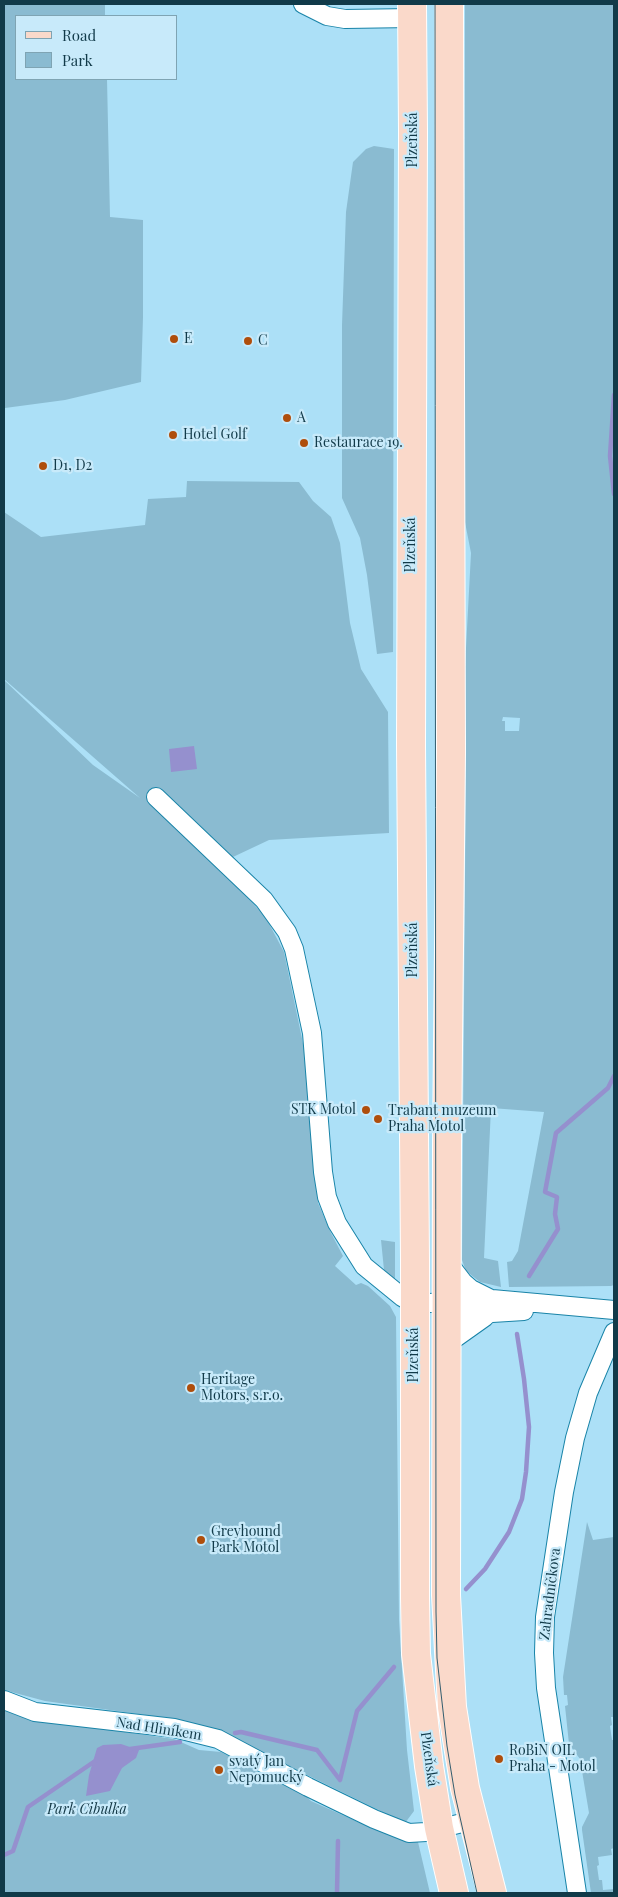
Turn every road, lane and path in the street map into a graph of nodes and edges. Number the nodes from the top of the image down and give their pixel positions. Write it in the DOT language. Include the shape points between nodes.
graph roads {
  1 [pos="303,4"];
  2 [pos="449,4"];
  3 [pos="412,11"];
  4 [pos="156,798"];
  5 [pos="447,1261"];
  6 [pos="436,1305"];
  7 [pos="492,1306"];
  8 [pos="614,1310"];
  9 [pos="614,1332"];
  10 [pos="447,1344"];
  11 [pos="4,1700"];
  12 [pos="474,1820"];
  13 [pos="439,1828"];
  14 [pos="454,1893"];
  15 [pos="492,1893"];
  16 [pos="577,1893"];
  1 -- 3 [label="street" via="327,16 345,19"];
  2 -- 5 [label="main road, Plzeňská" via="452,752"];
  3 -- 6 [label="main road, Plzeňská" via="411,744"];
  4 -- 6 [label="street" via="264,900 287,932 294,949 312,1033 323,1172 336,1222 364,1266 402,1297"];
  5 -- 6 [label="main road, Plzeňská"];
  5 -- 7 [label="street" via="471,1289"];
  6 -- 7 [label="street" via="461,1318"];
  6 -- 10 [label="main road, Plzeňská"];
  6 -- 13 [label="main road, Plzeňská" via="416,1654 428,1766"];
  7 -- 8 [label="street"];
  7 -- 10 [label="street"];
  9 -- 16 [label="street, Zahradníčkova" via="588,1393 575,1438 545,1617 546,1688"];
  10 -- 12 [label="main road, Plzeňská" via="448,1650 456,1735"];
  11 -- 13 [label="street, Nad Hliníkem" via="34,1712 174,1728 218,1739 374,1819 409,1833"];
  12 -- 13 [label="street, Nad Hliníkem"];
  12 -- 15 [label="main road, Plzeňská"];
  13 -- 14 [label="main road, Plzeňská"];
}
